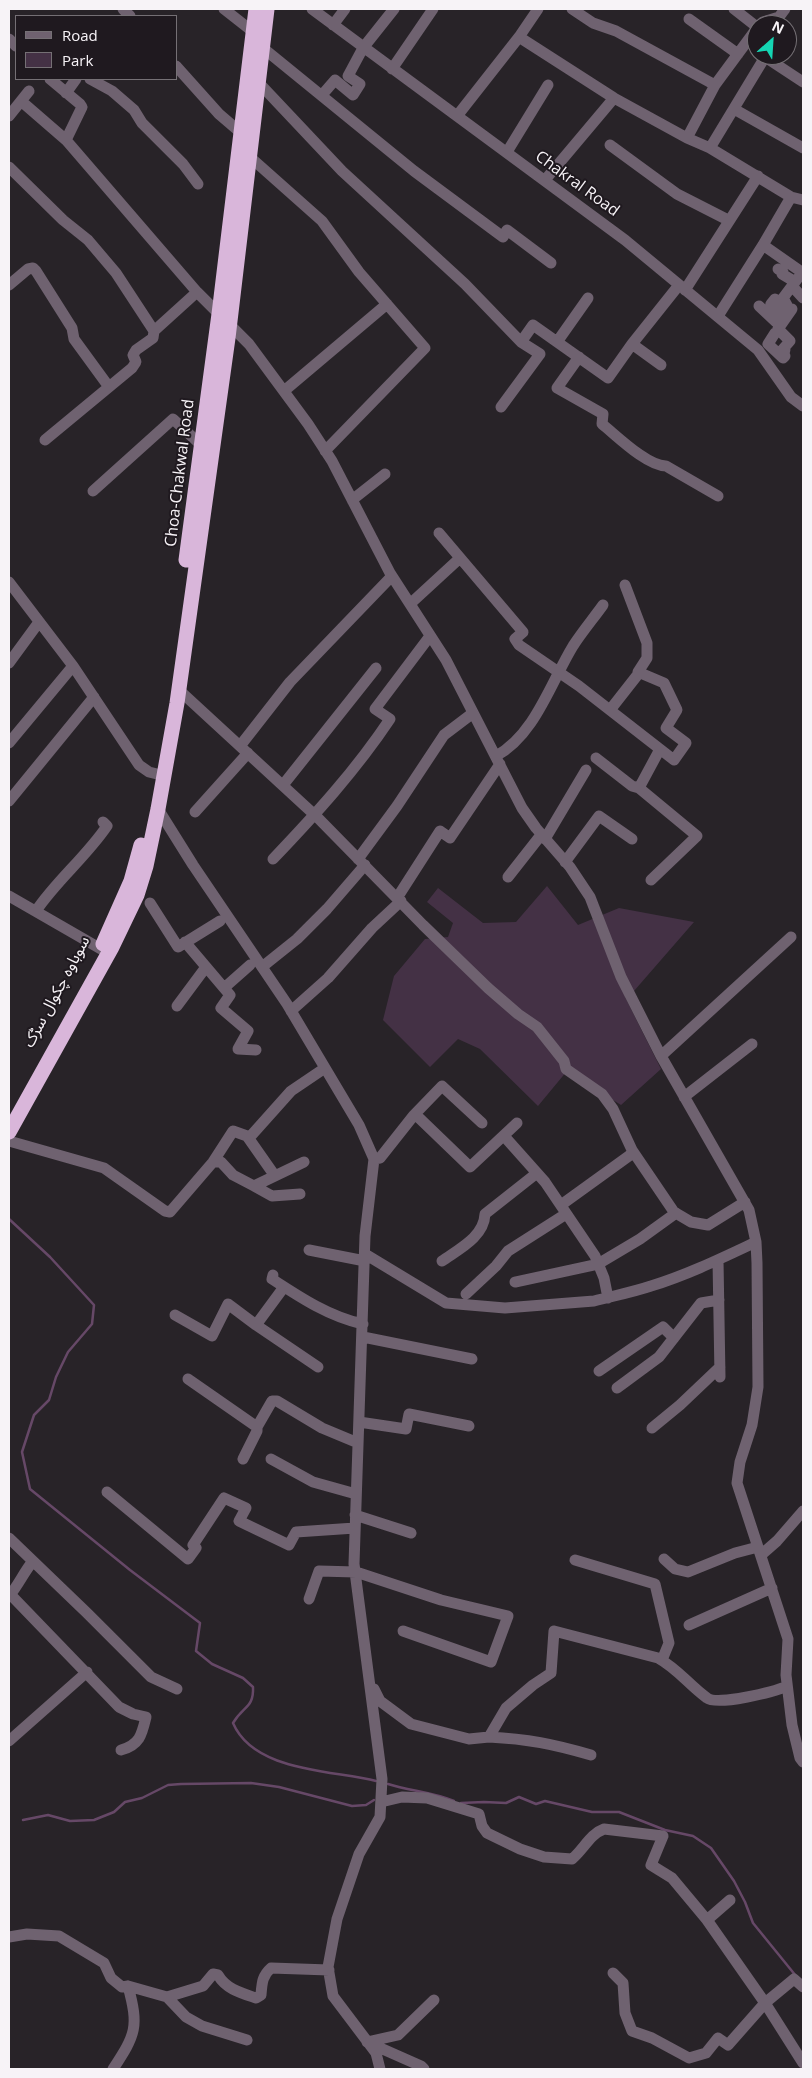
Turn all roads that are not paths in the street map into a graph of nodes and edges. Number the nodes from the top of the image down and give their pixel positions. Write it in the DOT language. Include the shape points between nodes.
graph roads {
  1 [pos="224,9"];
  2 [pos="256,9"];
  3 [pos="267,9"];
  4 [pos="345,9"];
  5 [pos="394,9"];
  6 [pos="433,9"];
  7 [pos="538,9"];
  8 [pos="572,9"];
  9 [pos="734,9"];
  10 [pos="316,10"];
  11 [pos="689,19"];
  12 [pos="747,19"];
  13 [pos="333,25"];
  14 [pos="252,31"];
  15 [pos="519,38"];
  16 [pos="747,40"];
  17 [pos="744,43"];
  18 [pos="747,45"];
  19 [pos="263,48"];
  20 [pos="363,48"];
  21 [pos="738,54"];
  22 [pos="757,65"];
  23 [pos="777,65"];
  24 [pos="178,68"];
  25 [pos="392,69"];
  26 [pos="51,80"];
  27 [pos="75,80"];
  28 [pos="92,80"];
  29 [pos="803,82"];
  30 [pos="259,83"];
  31 [pos="548,85"];
  32 [pos="715,85"];
  33 [pos="29,91"];
  34 [pos="66,93"];
  35 [pos="322,95"];
  36 [pos="614,98"];
  37 [pos="21,101"];
  38 [pos="734,109"];
  39 [pos="9,116"];
  40 [pos="457,116"];
  41 [pos="240,132"];
  42 [pos="687,138"];
  43 [pos="66,140"];
  44 [pos="610,146"];
  45 [pos="710,148"];
  46 [pos="803,148"];
  47 [pos="506,152"];
  48 [pos="250,157"];
  49 [pos="9,167"];
  50 [pos="758,176"];
  51 [pos="545,180"];
  52 [pos="198,184"];
  53 [pos="791,197"];
  54 [pos="803,200"];
  55 [pos="728,220"];
  56 [pos="763,245"];
  57 [pos="551,263"];
  58 [pos="778,269"];
  59 [pos="9,285"];
  60 [pos="682,287"];
  61 [pos="795,291"];
  62 [pos="197,292"];
  63 [pos="588,298"];
  64 [pos="387,304"];
  65 [pos="760,306"];
  66 [pos="777,311"];
  67 [pos="718,316"];
  68 [pos="224,320"];
  69 [pos="154,331"];
  70 [pos="775,333"];
  71 [pos="521,342"];
  72 [pos="557,342"];
  73 [pos="632,344"];
  74 [pos="758,350"];
  75 [pos="579,358"];
  76 [pos="661,365"];
  77 [pos="109,387"];
  78 [pos="284,391"];
  79 [pos="803,406"];
  80 [pos="501,407"];
  81 [pos="45,440"];
  82 [pos="201,445"];
  83 [pos="325,451"];
  84 [pos="384,474"];
  85 [pos="93,491"];
  86 [pos="718,496"];
  87 [pos="352,500"];
  88 [pos="439,533"];
  89 [pos="460,558"];
  90 [pos="392,576"];
  91 [pos="9,584"];
  92 [pos="625,585"];
  93 [pos="410,604"];
  94 [pos="602,605"];
  95 [pos="40,622"];
  96 [pos="430,636"];
  97 [pos="9,663"];
  98 [pos="73,666"];
  99 [pos="376,668"];
  100 [pos="558,672"];
  101 [pos="639,673"];
  102 [pos="179,690"];
  103 [pos="94,697"];
  104 [pos="610,710"];
  105 [pos="473,713"];
  106 [pos="9,743"];
  107 [pos="660,749"];
  108 [pos="244,750"];
  109 [pos="596,758"];
  110 [pos="498,760"];
  111 [pos="586,770"];
  112 [pos="161,775"];
  113 [pos="283,786"];
  114 [pos="639,788"];
  115 [pos="9,801"];
  116 [pos="158,809"];
  117 [pos="195,812"];
  118 [pos="315,815"];
  119 [pos="103,822"];
  120 [pos="543,837"];
  121 [pos="632,840"];
  122 [pos="273,859"];
  123 [pos="362,862"];
  124 [pos="565,862"];
  125 [pos="508,877"];
  126 [pos="651,880"];
  127 [pos="9,896"];
  128 [pos="399,900"];
  129 [pos="150,903"];
  130 [pos="36,912"];
  131 [pos="220,921"];
  132 [pos="791,937"];
  133 [pos="104,942"];
  134 [pos="185,942"];
  135 [pos="250,965"];
  136 [pos="206,967"];
  137 [pos="262,967"];
  138 [pos="224,988"];
  139 [pos="177,1006"];
  140 [pos="292,1011"];
  141 [pos="752,1044"];
  142 [pos="256,1050"];
  143 [pos="662,1056"];
  144 [pos="325,1068"];
  145 [pos="684,1097"];
  146 [pos="415,1114"];
  147 [pos="9,1117"];
  148 [pos="482,1123"];
  149 [pos="517,1123"];
  150 [pos="9,1132"];
  151 [pos="504,1136"];
  152 [pos="249,1138"];
  153 [pos="9,1141"];
  154 [pos="634,1153"];
  155 [pos="374,1159"];
  156 [pos="213,1162"];
  157 [pos="304,1162"];
  158 [pos="537,1172"];
  159 [pos="275,1176"];
  160 [pos="254,1186"];
  161 [pos="300,1194"];
  162 [pos="745,1202"];
  163 [pos="564,1210"];
  164 [pos="676,1213"];
  165 [pos="756,1242"];
  166 [pos="309,1250"];
  167 [pos="365,1257"];
  168 [pos="718,1260"];
  169 [pos="442,1261"];
  170 [pos="598,1264"];
  171 [pos="273,1275"];
  172 [pos="515,1282"];
  173 [pos="284,1287"];
  174 [pos="466,1294"];
  175 [pos="608,1298"];
  176 [pos="719,1300"];
  177 [pos="175,1315"];
  178 [pos="363,1324"];
  179 [pos="256,1325"];
  180 [pos="363,1337"];
  181 [pos="674,1338"];
  182 [pos="472,1359"];
  183 [pos="318,1367"];
  184 [pos="599,1371"];
  185 [pos="188,1379"];
  186 [pos="617,1388"];
  187 [pos="359,1422"];
  188 [pos="469,1426"];
  189 [pos="257,1427"];
  190 [pos="652,1428"];
  191 [pos="358,1444"];
  192 [pos="243,1459"];
  193 [pos="271,1459"];
  194 [pos="107,1492"];
  195 [pos="356,1494"];
  196 [pos="803,1511"];
  197 [pos="355,1515"];
  198 [pos="355,1528"];
  199 [pos="411,1533"];
  200 [pos="9,1538"];
  201 [pos="759,1551"];
  202 [pos="664,1559"];
  203 [pos="574,1560"];
  204 [pos="33,1561"];
  205 [pos="356,1572"];
  206 [pos="772,1588"];
  207 [pos="10,1594"];
  208 [pos="309,1599"];
  209 [pos="689,1625"];
  210 [pos="403,1631"];
  211 [pos="662,1660"];
  212 [pos="87,1672"];
  213 [pos="370,1678"];
  214 [pos="787,1686"];
  215 [pos="177,1689"];
  216 [pos="489,1738"];
  217 [pos="9,1741"];
  218 [pos="800,1746"];
  219 [pos="121,1750"];
  220 [pos="591,1755"];
  221 [pos="803,1762"];
  222 [pos="381,1802"];
  223 [pos="730,1900"];
  224 [pos="707,1920"];
  225 [pos="9,1937"];
  226 [pos="329,1970"];
  227 [pos="613,1973"];
  228 [pos="128,1986"];
  229 [pos="803,1988"];
  230 [pos="167,1997"];
  231 [pos="434,2000"];
  232 [pos="765,2003"];
  233 [pos="247,2040"];
  234 [pos="367,2042"];
  235 [pos="803,2063"];
  236 [pos="113,2069"];
  237 [pos="380,2069"];
  238 [pos="424,2069"];
  1 -- 14 [label="street"];
  2 -- 14 [label="highway, Choa-Chakwal Road"];
  3 -- 19 [label="highway"];
  4 -- 13 [label="street"];
  5 -- 20 [label="street"];
  6 -- 25 [label="street"];
  7 -- 15 [label="street"];
  8 -- 32 [label="street" via="593,23 616,31"];
  9 -- 12 [label="street"];
  10 -- 13 [label="street, Chakral Road"];
  11 -- 21 [label="street"];
  13 -- 20 [label="street, Chakral Road"];
  14 -- 41 [label="highway, Choa-Chakwal Road"];
  15 -- 36 [label="street"];
  15 -- 40 [label="street"];
  16 -- 17 [label="street"];
  17 -- 18 [label="street"];
  17 -- 21 [label="street"];
  19 -- 30 [label="highway"];
  19 -- 35 [label="street"];
  20 -- 25 [label="street, Chakral Road"];
  20 -- 35 [label="street" via="348,76 360,84 353,95 335,80"];
  21 -- 32 [label="street"];
  22 -- 38 [label="street"];
  23 -- 29 [label="street"];
  24 -- 41 [label="street" via="219,114"];
  25 -- 40 [label="street, Chakral Road"];
  26 -- 34 [label="street"];
  27 -- 34 [label="street"];
  28 -- 52 [label="street" via="112,91 134,110"];
  30 -- 48 [label="highway"];
  30 -- 71 [label="street" via="342,171 465,284"];
  31 -- 47 [label="street"];
  32 -- 42 [label="street"];
  33 -- 37 [label="street"];
  34 -- 43 [label="street" via="82,107"];
  35 -- 57 [label="street" via="414,171 503,237 507,230"];
  36 -- 42 [label="street"];
  36 -- 51 [label="street"];
  37 -- 39 [label="street"];
  37 -- 43 [label="street"];
  38 -- 45 [label="street"];
  38 -- 46 [label="street"];
  40 -- 47 [label="street, Chakral Road"];
  41 -- 68 [label="highway, Choa-Chakwal Road"];
  42 -- 45 [label="street"];
  43 -- 62 [label="street"];
  44 -- 55 [label="street" via="677,194"];
  45 -- 50 [label="street"];
  47 -- 51 [label="street, Chakral Road"];
  48 -- 64 [label="street" via="322,221"];
  48 -- 68 [label="highway"];
  49 -- 69 [label="street" via="88,240 116,272"];
  50 -- 53 [label="street"];
  50 -- 55 [label="street"];
  51 -- 60 [label="street, Chakral Road"];
  53 -- 54 [label="street"];
  53 -- 56 [label="street"];
  55 -- 60 [label="street"];
  56 -- 61 [label="street"];
  56 -- 67 [label="street"];
  58 -- 61 [label="street" via="792,280"];
  59 -- 77 [label="street" via="33,268 72,328 74,339"];
  60 -- 67 [label="street, Chakral Road"];
  60 -- 73 [label="street"];
  61 -- 70 [label="street" via="792,309 778,329 790,341 783,349 783,358 768,344"];
  61 -- 74 [label="street"];
  62 -- 68 [label="street"];
  62 -- 69 [label="street"];
  63 -- 72 [label="street"];
  64 -- 78 [label="street"];
  64 -- 83 [label="street" via="425,348"];
  65 -- 66 [label="street" via="776,322 785,310 775,300 771,304"];
  67 -- 74 [label="street, Chakral Road"];
  68 -- 78 [label="street" via="249,344"];
  68 -- 82 [label="highway, Choa-Chakwal Road"];
  68 -- 102 [label="highway"];
  69 -- 77 [label="street" via="153,338 133,355 135,366"];
  71 -- 72 [label="street" via="533,325"];
  71 -- 80 [label="street" via="540,354"];
  72 -- 75 [label="street"];
  73 -- 75 [label="street" via="608,378"];
  73 -- 76 [label="street"];
  74 -- 79 [label="street, Chakral Road" via="791,397"];
  75 -- 86 [label="street" via="557,388 603,414 602,424 636,452"];
  77 -- 81 [label="street"];
  78 -- 83 [label="street"];
  82 -- 85 [label="street" via="173,419"];
  82 -- 112 [label="highway, Choa-Chakwal Road"];
  83 -- 87 [label="street"];
  84 -- 87 [label="street"];
  87 -- 90 [label="street"];
  88 -- 89 [label="street"];
  89 -- 93 [label="street"];
  89 -- 100 [label="street" via="523,632 515,639 519,644"];
  90 -- 93 [label="street"];
  90 -- 108 [label="street" via="290,682"];
  91 -- 95 [label="street"];
  92 -- 101 [label="street" via="648,643 647,658"];
  93 -- 96 [label="street"];
  94 -- 100 [label="street"];
  95 -- 97 [label="street"];
  95 -- 98 [label="street"];
  96 -- 105 [label="street"];
  96 -- 118 [label="street" via="375,709 390,719"];
  98 -- 103 [label="street"];
  98 -- 106 [label="street"];
  99 -- 113 [label="street"];
  100 -- 104 [label="street"];
  100 -- 110 [label="street" via="540,710"];
  101 -- 104 [label="street"];
  101 -- 107 [label="street" via="664,683 677,710 666,728 686,743 674,760"];
  102 -- 108 [label="street"];
  102 -- 112 [label="highway"];
  103 -- 112 [label="street" via="139,765"];
  103 -- 115 [label="street"];
  104 -- 107 [label="street"];
  105 -- 110 [label="street"];
  105 -- 123 [label="street" via="444,735"];
  107 -- 114 [label="street"];
  108 -- 113 [label="street"];
  108 -- 117 [label="street"];
  109 -- 114 [label="street"];
  110 -- 120 [label="street" via="522,808"];
  110 -- 128 [label="street" via="450,838 440,831"];
  111 -- 120 [label="street"];
  112 -- 116 [label="highway"];
  112 -- 133 [label="highway, Choa-Chakwal Road" via="130,881"];
  113 -- 118 [label="street"];
  114 -- 126 [label="street" via="697,836"];
  116 -- 137 [label="street"];
  116 -- 150 [label="highway" via="146,866 126,922"];
  118 -- 122 [label="street"];
  118 -- 123 [label="street"];
  119 -- 130 [label="street" via="107,826 94,844"];
  120 -- 124 [label="street"];
  120 -- 125 [label="street"];
  121 -- 124 [label="street" via="599,816"];
  123 -- 128 [label="street"];
  123 -- 137 [label="street" via="327,909"];
  124 -- 143 [label="street" via="590,897 621,977"];
  127 -- 130 [label="street"];
  128 -- 140 [label="street" via="328,978"];
  128 -- 154 [label="street" via="488,988 537,1026 564,1061 566,1069 602,1094 614,1109"];
  129 -- 134 [label="street" via="178,947"];
  130 -- 133 [label="street"];
  131 -- 134 [label="street"];
  132 -- 143 [label="street"];
  133 -- 147 [label="highway, سوہاوہ چکوال سڑک"];
  134 -- 136 [label="street"];
  135 -- 138 [label="street"];
  136 -- 138 [label="street"];
  136 -- 139 [label="street"];
  137 -- 140 [label="street"];
  138 -- 142 [label="street" via="230,996 221,1008 248,1031 238,1048"];
  140 -- 144 [label="street"];
  141 -- 145 [label="street"];
  143 -- 145 [label="street"];
  144 -- 152 [label="street" via="291,1091"];
  144 -- 155 [label="street" via="359,1125"];
  145 -- 162 [label="street"];
  146 -- 148 [label="street" via="442,1086"];
  146 -- 151 [label="street" via="470,1167"];
  146 -- 155 [label="street" via="380,1158"];
  149 -- 151 [label="street"];
  151 -- 158 [label="street"];
  152 -- 156 [label="street" via="233,1130"];
  152 -- 159 [label="street"];
  153 -- 156 [label="street" via="104,1168 170,1212"];
  154 -- 163 [label="street"];
  154 -- 164 [label="street"];
  155 -- 167 [label="street"];
  156 -- 160 [label="street" via="221,1162 233,1175"];
  157 -- 159 [label="street"];
  158 -- 163 [label="street"];
  158 -- 169 [label="street" via="485,1214 484,1225 470,1241"];
  159 -- 160 [label="street"];
  160 -- 161 [label="street" via="272,1196"];
  162 -- 164 [label="street" via="708,1225 690,1222"];
  162 -- 165 [label="street"];
  163 -- 170 [label="street"];
  163 -- 174 [label="street" via="508,1251"];
  164 -- 170 [label="street"];
  165 -- 168 [label="street"];
  165 -- 201 [label="street" via="758,1387 737,1483"];
  166 -- 167 [label="street"];
  167 -- 175 [label="street" via="446,1303 505,1308"];
  167 -- 178 [label="street"];
  168 -- 175 [label="street" via="653,1286"];
  168 -- 176 [label="street"];
  170 -- 172 [label="street"];
  170 -- 175 [label="street"];
  171 -- 173 [label="street" via="272,1279"];
  173 -- 178 [label="street" via="331,1314"];
  173 -- 179 [label="street"];
  176 -- 181 [label="street" via="701,1304"];
  176 -- 190 [label="street" via="720,1372"];
  177 -- 179 [label="street" via="212,1336 228,1304"];
  178 -- 180 [label="street"];
  179 -- 183 [label="street"];
  180 -- 182 [label="street"];
  180 -- 187 [label="street"];
  181 -- 184 [label="street" via="663,1327"];
  181 -- 186 [label="street" via="659,1357"];
  185 -- 189 [label="street"];
  187 -- 188 [label="street" via="406,1429 410,1414"];
  187 -- 191 [label="street"];
  189 -- 191 [label="street" via="272,1401 277,1401 322,1428"];
  189 -- 192 [label="street"];
  191 -- 195 [label="street"];
  193 -- 195 [label="street" via="313,1482"];
  194 -- 198 [label="street" via="188,1559 196,1548 193,1545 224,1498 246,1508 239,1521 289,1545 296,1532"];
  195 -- 197 [label="street"];
  196 -- 201 [label="street" via="777,1541"];
  197 -- 198 [label="street"];
  197 -- 199 [label="street"];
  198 -- 205 [label="street"];
  200 -- 204 [label="street"];
  201 -- 202 [label="street" via="735,1553 688,1572 675,1569"];
  201 -- 206 [label="street"];
  203 -- 211 [label="street" via="655,1584 669,1644"];
  204 -- 207 [label="street"];
  204 -- 215 [label="street" via="151,1677"];
  205 -- 208 [label="street" via="319,1571"];
  205 -- 210 [label="street" via="441,1600 508,1616 491,1662"];
  205 -- 213 [label="street"];
  206 -- 209 [label="street"];
  206 -- 214 [label="street" via="788,1639"];
  207 -- 212 [label="street"];
  211 -- 214 [label="street" via="673,1666 708,1699 721,1701 777,1691"];
  211 -- 216 [label="street" via="554,1631 551,1673 506,1708"];
  212 -- 217 [label="street"];
  212 -- 219 [label="street" via="119,1707 146,1717 141,1739 130,1748"];
  213 -- 216 [label="street" via="380,1700 411,1724 470,1739"];
  213 -- 222 [label="street" via="382,1779"];
  214 -- 218 [label="street" via="792,1725"];
  216 -- 220 [label="street" via="528,1739"];
  218 -- 221 [label="street"];
  222 -- 224 [label="street" via="427,1798 479,1814 487,1833 520,1850 544,1857 572,1859 595,1832 604,1829 663,1836 652,1866 672,1878"];
  222 -- 226 [label="street" via="380,1817 359,1854 337,1920"];
  223 -- 224 [label="street"];
  224 -- 232 [label="street"];
  225 -- 228 [label="street" via="27,1934 59,1936 104,1963 111,1978 122,1987"];
  226 -- 230 [label="street" via="271,1968 265,1973 261,1995 256,1998 222,1983 218,1975 213,1974 203,1986"];
  226 -- 234 [label="street" via="333,1996"];
  227 -- 232 [label="street" via="623,1983 625,2013 632,2032 652,2038 689,2058 706,2053 718,2038 728,2045"];
  228 -- 230 [label="street"];
  228 -- 236 [label="street" via="135,2017 131,2042"];
  229 -- 232 [label="street" via="794,1979"];
  230 -- 233 [label="street" via="186,2017 202,2026"];
  231 -- 234 [label="street" via="398,2035"];
  232 -- 235 [label="street"];
  234 -- 237 [label="street" via="376,2053"];
  234 -- 238 [label="street"];
}
